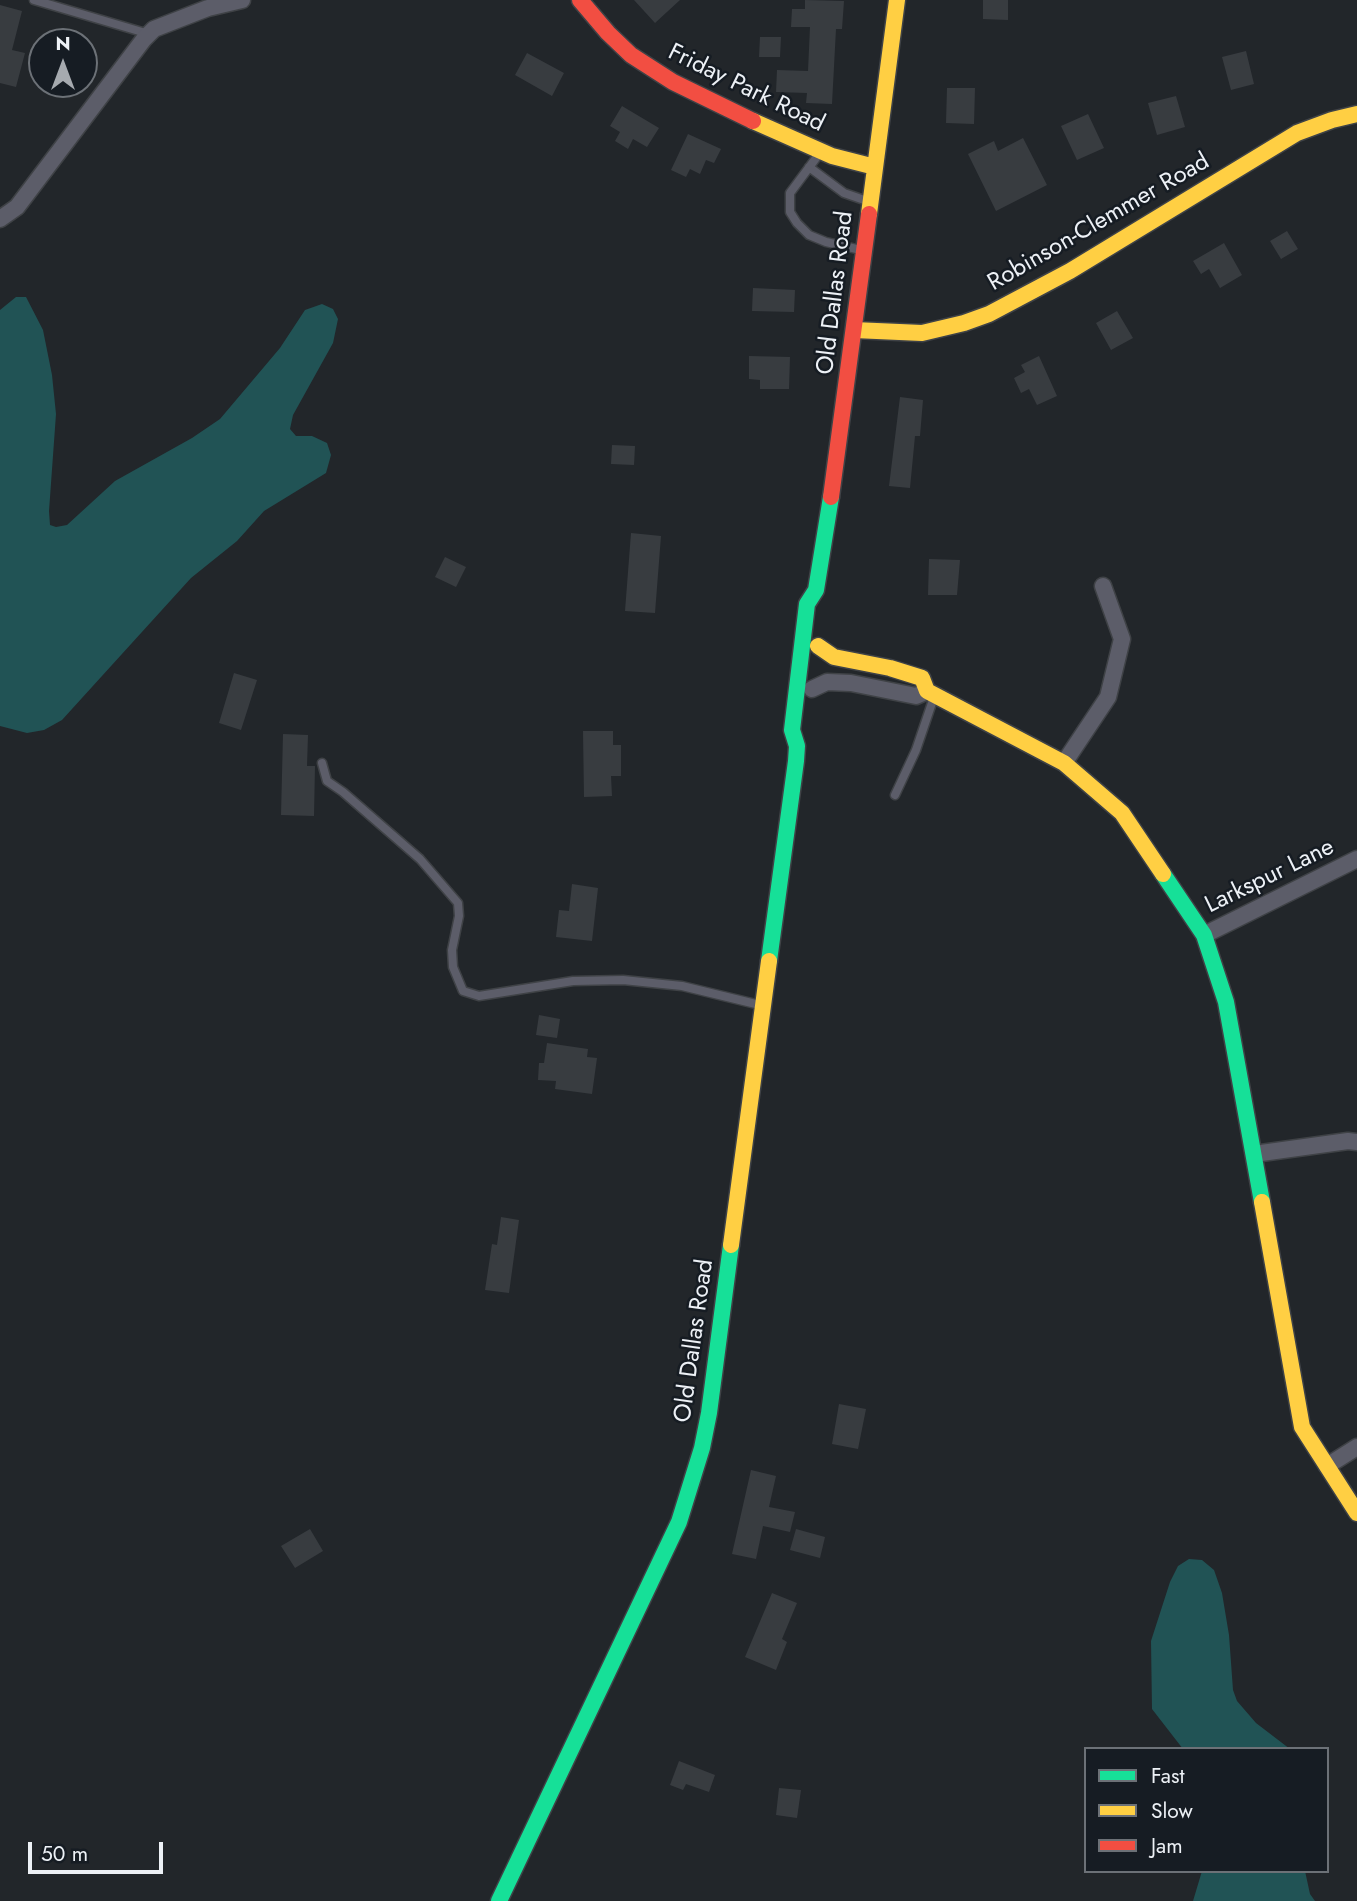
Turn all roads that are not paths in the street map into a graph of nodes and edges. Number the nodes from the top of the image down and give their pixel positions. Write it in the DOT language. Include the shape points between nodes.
graph roads {
  1 [pos="34,0"];
  2 [pos="242,0"];
  3 [pos="580,0"];
  4 [pos="897,0"];
  5 [pos="149,34"];
  6 [pos="1357,114"];
  7 [pos="822,151"];
  8 [pos="809,167"];
  9 [pos="875,167"];
  10 [pos="870,203"];
  11 [pos="0,219"];
  12 [pos="864,251"];
  13 [pos="854,330"];
  14 [pos="1103,586"];
  15 [pos="816,590"];
  16 [pos="818,646"];
  17 [pos="812,689"];
  18 [pos="931,693"];
  19 [pos="797,746"];
  20 [pos="322,763"];
  21 [pos="1064,763"];
  22 [pos="895,795"];
  23 [pos="1357,859"];
  24 [pos="1204,935"];
  25 [pos="763,1005"];
  26 [pos="1357,1142"];
  27 [pos="1254,1154"];
  28 [pos="1357,1447"];
  29 [pos="1327,1466"];
  30 [pos="1357,1513"];
  31 [pos="499,1901"];
  1 -- 5 [label="lane"];
  2 -- 5 [label="street" via="176,19"];
  3 -- 7 [label="main road, Friday Park Road" via="631,55 673,82"];
  4 -- 9 [label="main road, Old Dallas Road"];
  5 -- 11 [label="street" via="17,207"];
  6 -- 13 [label="main road, Robinson-Clemmer Road" via="1297,133 1070,271 989,314 922,333"];
  7 -- 8 [label="lane"];
  7 -- 9 [label="main road, Friday Park Road"];
  8 -- 10 [label="lane" via="844,193"];
  8 -- 12 [label="lane" via="790,193 790,212 797,223 826,242"];
  9 -- 10 [label="main road, Old Dallas Road"];
  10 -- 12 [label="main road, Old Dallas Road"];
  12 -- 13 [label="main road, Old Dallas Road"];
  13 -- 15 [label="main road, Old Dallas Road"];
  14 -- 21 [label="street" via="1122,639 1108,697"];
  15 -- 16 [label="main road, Old Dallas Road" via="822,607"];
  15 -- 19 [label="main road, Old Dallas Road" via="807,604 793,718"];
  16 -- 17 [label="main road, Old Dallas Road"];
  16 -- 18 [label="main road" via="853,663 922,678"];
  17 -- 18 [label="street" via="827,682 916,695"];
  17 -- 19 [label="main road, Old Dallas Road" via="805,735"];
  18 -- 21 [label="main road"];
  18 -- 22 [label="lane" via="916,750"];
  19 -- 25 [label="main road, Old Dallas Road"];
  20 -- 25 [label="lane" via="327,781 420,859 458,903 452,950 463,991 479,996 573,981 624,980 682,986"];
  21 -- 24 [label="main road" via="1122,813"];
  23 -- 24 [label="street, Larkspur Lane"];
  24 -- 27 [label="main road" via="1226,1002"];
  25 -- 31 [label="main road, Old Dallas Road" via="709,1413 695,1475 666,1552"];
  26 -- 27 [label="street"];
  27 -- 29 [label="main road" via="1302,1427"];
  28 -- 29 [label="street"];
  29 -- 30 [label="main road"];
}
